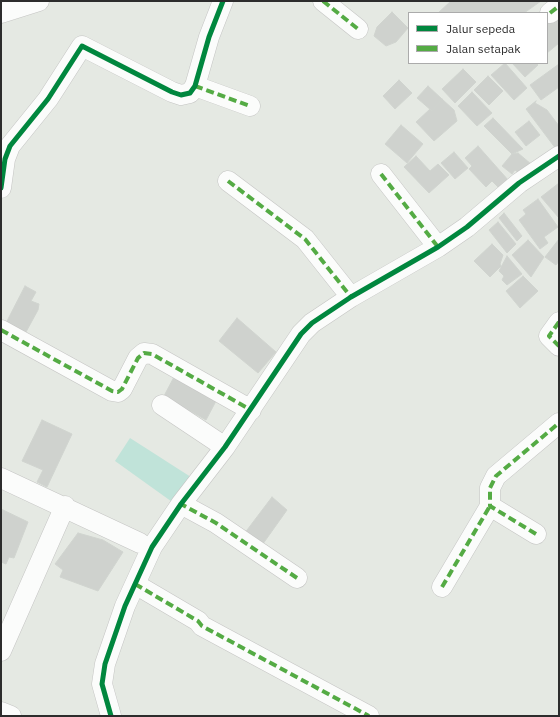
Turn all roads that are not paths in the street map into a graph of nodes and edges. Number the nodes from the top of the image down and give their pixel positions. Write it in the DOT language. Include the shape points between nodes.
graph roads {
  1 [pos="39,1"];
  2 [pos="223,1"];
  3 [pos="322,1"];
  4 [pos="1,13"];
  5 [pos="358,28"];
  6 [pos="195,86"];
  7 [pos="250,106"];
  8 [pos="559,156"];
  9 [pos="381,174"];
  10 [pos="228,181"];
  11 [pos="1,188"];
  12 [pos="438,247"];
  13 [pos="351,297"];
  14 [pos="559,322"];
  15 [pos="1,330"];
  16 [pos="559,346"];
  17 [pos="162,405"];
  18 [pos="251,410"];
  19 [pos="559,422"];
  20 [pos="226,447"];
  21 [pos="1,478"];
  22 [pos="181,504"];
  23 [pos="65,506"];
  24 [pos="490,506"];
  25 [pos="536,534"];
  26 [pos="140,543"];
  27 [pos="297,578"];
  28 [pos="135,584"];
  29 [pos="442,586"];
  30 [pos="1,651"];
  31 [pos="1,712"];
  32 [pos="11,716"];
  33 [pos="111,716"];
  34 [pos="369,716"];
  1 -- 4 [label="street"];
  2 -- 6 [label="street"];
  3 -- 5 [label="street"];
  6 -- 7 [label="street"];
  6 -- 11 [label="street" via="190,93 182,95 172,92 82,46 48,98 10,146 5,159"];
  8 -- 12 [label="street" via="519,183"];
  9 -- 12 [label="street"];
  10 -- 13 [label="street" via="305,239"];
  12 -- 13 [label="street"];
  13 -- 18 [label="street" via="312,323 301,334"];
  14 -- 16 [label="street" via="549,336"];
  15 -- 18 [label="street" via="112,391 118,392 122,389 138,358 144,353 152,354"];
  17 -- 20 [label="street"];
  18 -- 20 [label="street"];
  19 -- 24 [label="street" via="496,476 490,488"];
  20 -- 22 [label="street"];
  21 -- 23 [label="street"];
  22 -- 27 [label="street" via="216,523"];
  22 -- 28 [label="street" via="152,547"];
  23 -- 26 [label="street"];
  23 -- 30 [label="street"];
  24 -- 25 [label="street"];
  24 -- 29 [label="street"];
  28 -- 33 [label="street" via="105,664 102,684"];
  28 -- 34 [label="street" via="198,620 202,626"];
  31 -- 32 [label="street"];
}
